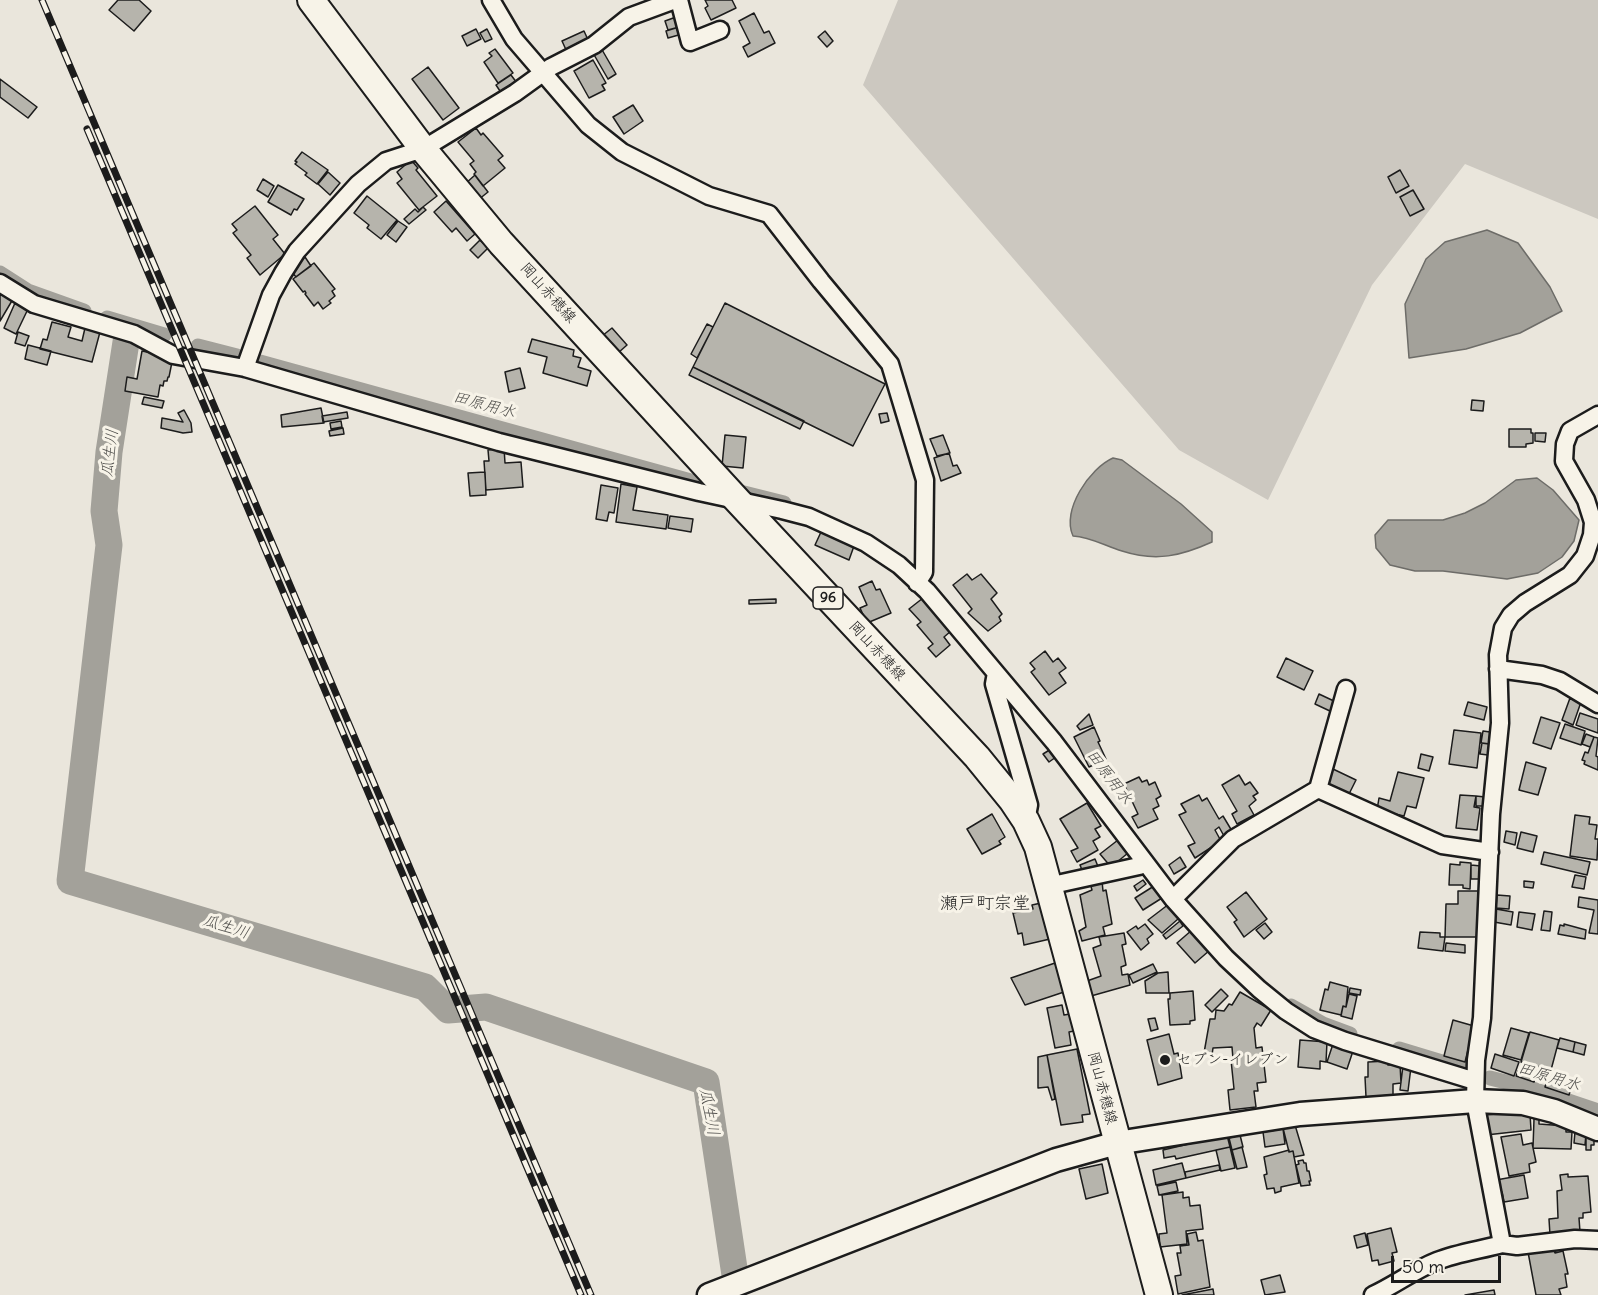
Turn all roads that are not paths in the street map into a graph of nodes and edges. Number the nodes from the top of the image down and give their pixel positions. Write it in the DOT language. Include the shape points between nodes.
graph roads {
  1 [pos="311,0"];
  2 [pos="491,0"];
  3 [pos="677,0"];
  4 [pos="720,30"];
  5 [pos="543,73"];
  6 [pos="423,149"];
  7 [pos="0,283"];
  8 [pos="245,368"];
  9 [pos="1598,415"];
  10 [pos="738,501"];
  11 [pos="920,578"];
  12 [pos="1498,669"];
  13 [pos="996,673"];
  14 [pos="1346,689"];
  15 [pos="1598,704"];
  16 [pos="1318,789"];
  17 [pos="1026,821"];
  18 [pos="1490,852"];
  19 [pos="1145,862"];
  20 [pos="1048,886"];
  21 [pos="1177,896"];
  22 [pos="1475,1091"];
  23 [pos="1598,1129"];
  24 [pos="1117,1143"];
  25 [pos="1598,1240"];
  26 [pos="1502,1244"];
  27 [pos="709,1295"];
  28 [pos="1159,1295"];
  29 [pos="1373,1295"];
  1 -- 6 [label="main road, 岡山赤穂線 / 96"];
  2 -- 5 [label="street" via="514,39"];
  3 -- 4 [label="street" via="690,42"];
  3 -- 5 [label="street" via="629,17 594,45"];
  5 -- 6 [label="street"];
  5 -- 11 [label="street" via="588,125 622,152 709,196 769,214 890,364 925,480"];
  6 -- 8 [label="street" via="386,161 372,172 297,251 271,295"];
  6 -- 10 [label="main road, 岡山赤穂線 / 96" via="501,243"];
  7 -- 8 [label="street" via="34,304 134,334 173,355"];
  8 -- 10 [label="street" via="499,442"];
  9 -- 12 [label="street" via="1570,431 1565,444 1564,461 1586,500 1593,522 1586,556 1570,575 1511,615 1503,628"];
  10 -- 11 [label="street" via="809,518 866,543"];
  10 -- 17 [label="main road, 岡山赤穂線 / 96" via="977,758"];
  11 -- 13 [label="street"];
  12 -- 15 [label="street" via="1560,681"];
  12 -- 18 [label="street" via="1500,723"];
  13 -- 17 [label="street" via="994,684 1029,805"];
  13 -- 19 [label="street"];
  14 -- 16 [label="street"];
  16 -- 18 [label="street" via="1442,845"];
  16 -- 21 [label="street" via="1233,839"];
  17 -- 20 [label="main road, 岡山赤穂線 / 96"];
  18 -- 22 [label="street"];
  19 -- 20 [label="street"];
  19 -- 21 [label="street"];
  20 -- 24 [label="main road, 岡山赤穂線 / 96"];
  21 -- 22 [label="street" via="1226,958 1286,1011 1314,1029"];
  22 -- 23 [label="street" via="1554,1111"];
  22 -- 24 [label="street" via="1300,1113"];
  22 -- 26 [label="street"];
  24 -- 27 [label="street" via="1056,1160"];
  24 -- 28 [label="main road, 岡山赤穂線 / 96"];
  25 -- 26 [label="street"];
  26 -- 29 [label="street" via="1438,1260"];
}
